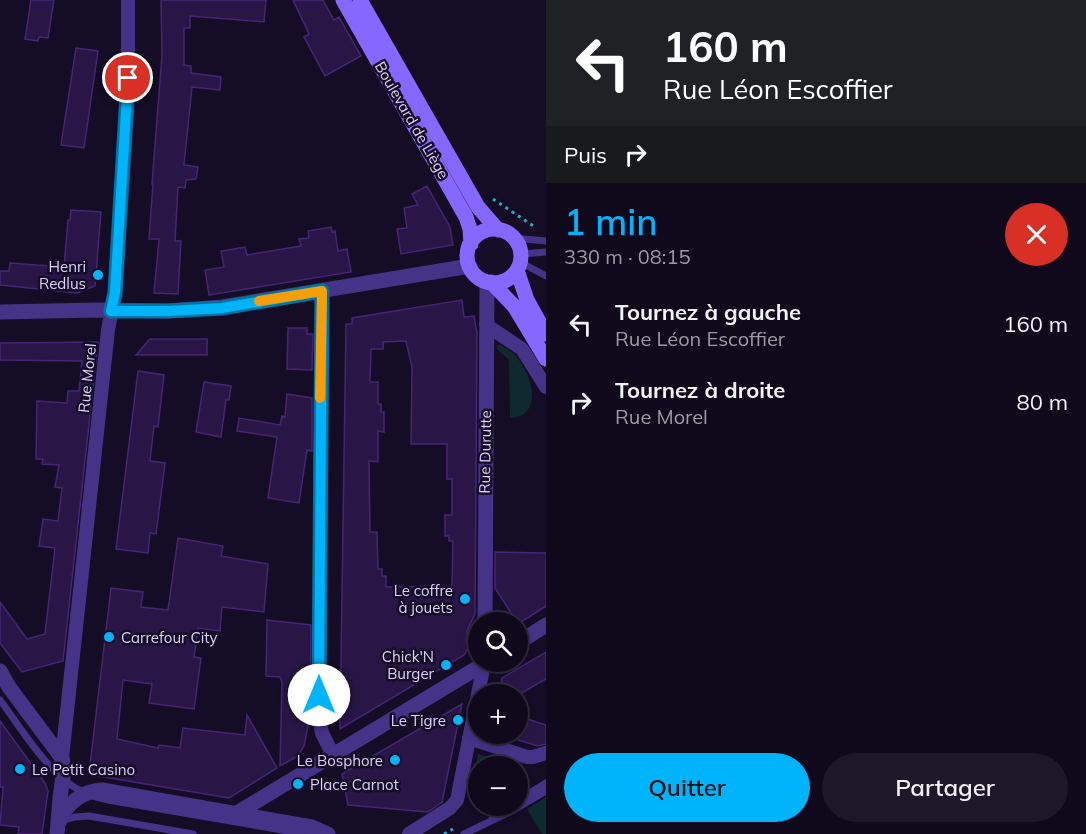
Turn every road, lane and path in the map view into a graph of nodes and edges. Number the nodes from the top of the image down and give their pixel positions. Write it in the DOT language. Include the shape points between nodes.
graph roads {
  1 [pos="128,0"];
  2 [pos="343,0"];
  3 [pos="360,0"];
  4 [pos="498,230"];
  5 [pos="514,238"];
  6 [pos="546,241"];
  7 [pos="471,244"];
  8 [pos="546,252"];
  9 [pos="519,262"];
  10 [pos="470,266"];
  11 [pos="546,276"];
  12 [pos="489,282"];
  13 [pos="322,291"];
  14 [pos="111,311"];
  15 [pos="0,312"];
  16 [pos="486,325"];
  17 [pos="546,334"];
  18 [pos="546,359"];
  19 [pos="546,387"];
  20 [pos="485,612"];
  21 [pos="546,625"];
  22 [pos="528,637"];
  23 [pos="0,671"];
  24 [pos="471,672"];
  25 [pos="0,700"];
  26 [pos="468,743"];
  27 [pos="487,744"];
  28 [pos="546,753"];
  29 [pos="333,755"];
  30 [pos="62,758"];
  31 [pos="63,778"];
  32 [pos="546,783"];
  33 [pos="546,791"];
  34 [pos="85,793"];
  35 [pos="528,794"];
  36 [pos="237,813"];
  37 [pos="496,816"];
  38 [pos="487,824"];
  39 [pos="58,828"];
  40 [pos="193,834"];
  41 [pos="305,834"];
  42 [pos="328,834"];
  43 [pos="409,834"];
  44 [pos="464,834"];
  45 [pos="475,834"];
  1 -- 14 [label="street, Rue Morel" via="128,97"];
  2 -- 7 [label="main road, Boulevard de Liège" via="461,208 470,229"];
  3 -- 4 [label="main road, Boulevard de Liège" via="478,207"];
  4 -- 5 [label="main road"];
  4 -- 7 [label="main road" via="484,232"];
  5 -- 6 [label="lane"];
  5 -- 9 [label="main road"];
  7 -- 10 [label="main road"];
  8 -- 9 [label="lane"];
  9 -- 11 [label="lane"];
  9 -- 12 [label="main road" via="506,280"];
  9 -- 17 [label="main road" via="526,300"];
  10 -- 12 [label="main road" via="474,274"];
  10 -- 13 [label="street"];
  12 -- 16 [label="street, Rue Durutte"];
  12 -- 18 [label="main road" via="513,306"];
  13 -- 14 [label="street" via="222,308"];
  13 -- 29 [label="street" via="319,717"];
  14 -- 15 [label="street"];
  14 -- 30 [label="street, Rue Morel"];
  16 -- 19 [label="street" via="522,349"];
  16 -- 20 [label="street, Rue Durutte"];
  21 -- 22 [label="street"];
  23 -- 30 [label="street"];
  24 -- 29 [label="street"];
  25 -- 31 [label="lane"];
  26 -- 43 [label="street" via="457,800"];
  27 -- 28 [label="street" via="527,757"];
  29 -- 36 [label="street"];
  30 -- 31 [label="street"];
  31 -- 34 [label="lane"];
  31 -- 39 [label="street"];
  32 -- 35 [label="lane"];
  33 -- 38 [label="lane"];
  34 -- 36 [label="street" via="110,791"];
  34 -- 39 [label="street" via="67,807"];
  34 -- 41 [label="lane"];
  36 -- 42 [label="street" via="312,827"];
  37 -- 38 [label="lane"];
  38 -- 44 [label="lane"];
  38 -- 45 [label="lane"];
  39 -- 40 [label="lane" via="75,817 89,816"];
}
